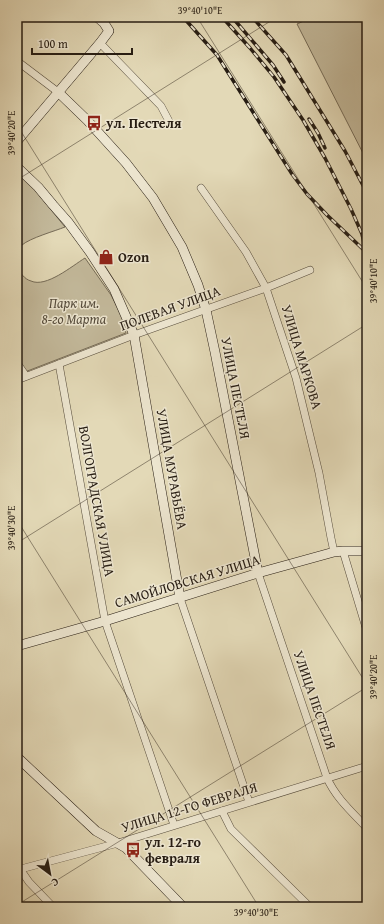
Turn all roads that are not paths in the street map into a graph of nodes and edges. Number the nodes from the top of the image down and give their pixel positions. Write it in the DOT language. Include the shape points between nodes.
graph roads {
  1 [pos="97,17"];
  2 [pos="100,43"];
  3 [pos="17,61"];
  4 [pos="58,92"];
  5 [pos="171,125"];
  6 [pos="17,141"];
  7 [pos="17,167"];
  8 [pos="201,188"];
  9 [pos="310,270"];
  10 [pos="266,288"];
  11 [pos="206,310"];
  12 [pos="134,335"];
  13 [pos="17,363"];
  14 [pos="59,364"];
  15 [pos="26,376"];
  16 [pos="17,380"];
  17 [pos="339,551"];
  18 [pos="367,551"];
  19 [pos="258,573"];
  20 [pos="180,598"];
  21 [pos="106,621"];
  22 [pos="367,631"];
  23 [pos="17,646"];
  24 [pos="17,758"];
  25 [pos="367,766"];
  26 [pos="327,778"];
  27 [pos="250,802"];
  28 [pos="222,811"];
  29 [pos="174,825"];
  30 [pos="367,828"];
  31 [pos="118,843"];
  32 [pos="18,870"];
  33 [pos="53,907"];
  34 [pos="183,907"];
  35 [pos="310,907"];
  1 -- 2 [label="street" via="108,31"];
  2 -- 4 [label="street"];
  2 -- 5 [label="street" via="161,106"];
  3 -- 4 [label="street, УЛИЦА ПЕСТЕЛЯ"];
  4 -- 6 [label="street"];
  4 -- 11 [label="street, УЛИЦА ПЕСТЕЛЯ" via="97,130 152,198 182,247"];
  7 -- 12 [label="street, УЛИЦА МУРАВЬЁВА" via="38,187 90,252 114,289"];
  8 -- 10 [label="street, УЛИЦА МАРКОВА" via="246,252"];
  9 -- 10 [label="street, ПОЛЕВАЯ УЛИЦА"];
  10 -- 11 [label="street, ПОЛЕВАЯ УЛИЦА"];
  10 -- 17 [label="street, УЛИЦА МАРКОВА" via="296,378 319,473 331,538"];
  11 -- 12 [label="street, ПОЛЕВАЯ УЛИЦА"];
  11 -- 19 [label="street, УЛИЦА ПЕСТЕЛЯ"];
  12 -- 14 [label="street, ПОЛЕВАЯ УЛИЦА"];
  12 -- 20 [label="street, УЛИЦА МУРАВЬЁВА"];
  13 -- 15 [label="street"];
  14 -- 15 [label="street, ПОЛЕВАЯ УЛИЦА"];
  14 -- 21 [label="street, ВОЛГОГРАДСКАЯ УЛИЦА"];
  15 -- 16 [label="street, ПОЛЕВАЯ УЛИЦА"];
  17 -- 18 [label="street, САМОЙЛОВСКАЯ УЛИЦА"];
  17 -- 19 [label="street, САМОЙЛОВСКАЯ УЛИЦА"];
  17 -- 22 [label="street, УЛИЦА МАРКОВА"];
  19 -- 20 [label="street, САМОЙЛОВСКАЯ УЛИЦА"];
  19 -- 26 [label="street, УЛИЦА ПЕСТЕЛЯ"];
  20 -- 21 [label="street, САМОЙЛОВСКАЯ УЛИЦА"];
  20 -- 27 [label="street, УЛИЦА МУРАВЬЁВА"];
  21 -- 23 [label="street, САМОЙЛОВСКАЯ УЛИЦА"];
  21 -- 29 [label="street, ВОЛГОГРАДСКАЯ УЛИЦА"];
  24 -- 31 [label="street" via="96,831"];
  25 -- 26 [label="street, УЛИЦА 12-ГО ФЕВРАЛЯ"];
  26 -- 27 [label="street, УЛИЦА 12-ГО ФЕВРАЛЯ"];
  26 -- 30 [label="street, УЛИЦА ПЕСТЕЛЯ" via="338,798"];
  27 -- 28 [label="street, УЛИЦА 12-ГО ФЕВРАЛЯ"];
  28 -- 29 [label="street, УЛИЦА 12-ГО ФЕВРАЛЯ"];
  28 -- 35 [label="street" via="230,829"];
  29 -- 31 [label="street, УЛИЦА 12-ГО ФЕВРАЛЯ"];
  31 -- 32 [label="street, УЛИЦА 12-ГО ФЕВРАЛЯ"];
  31 -- 34 [label="street" via="126,848"];
  32 -- 33 [label="street"];
}
